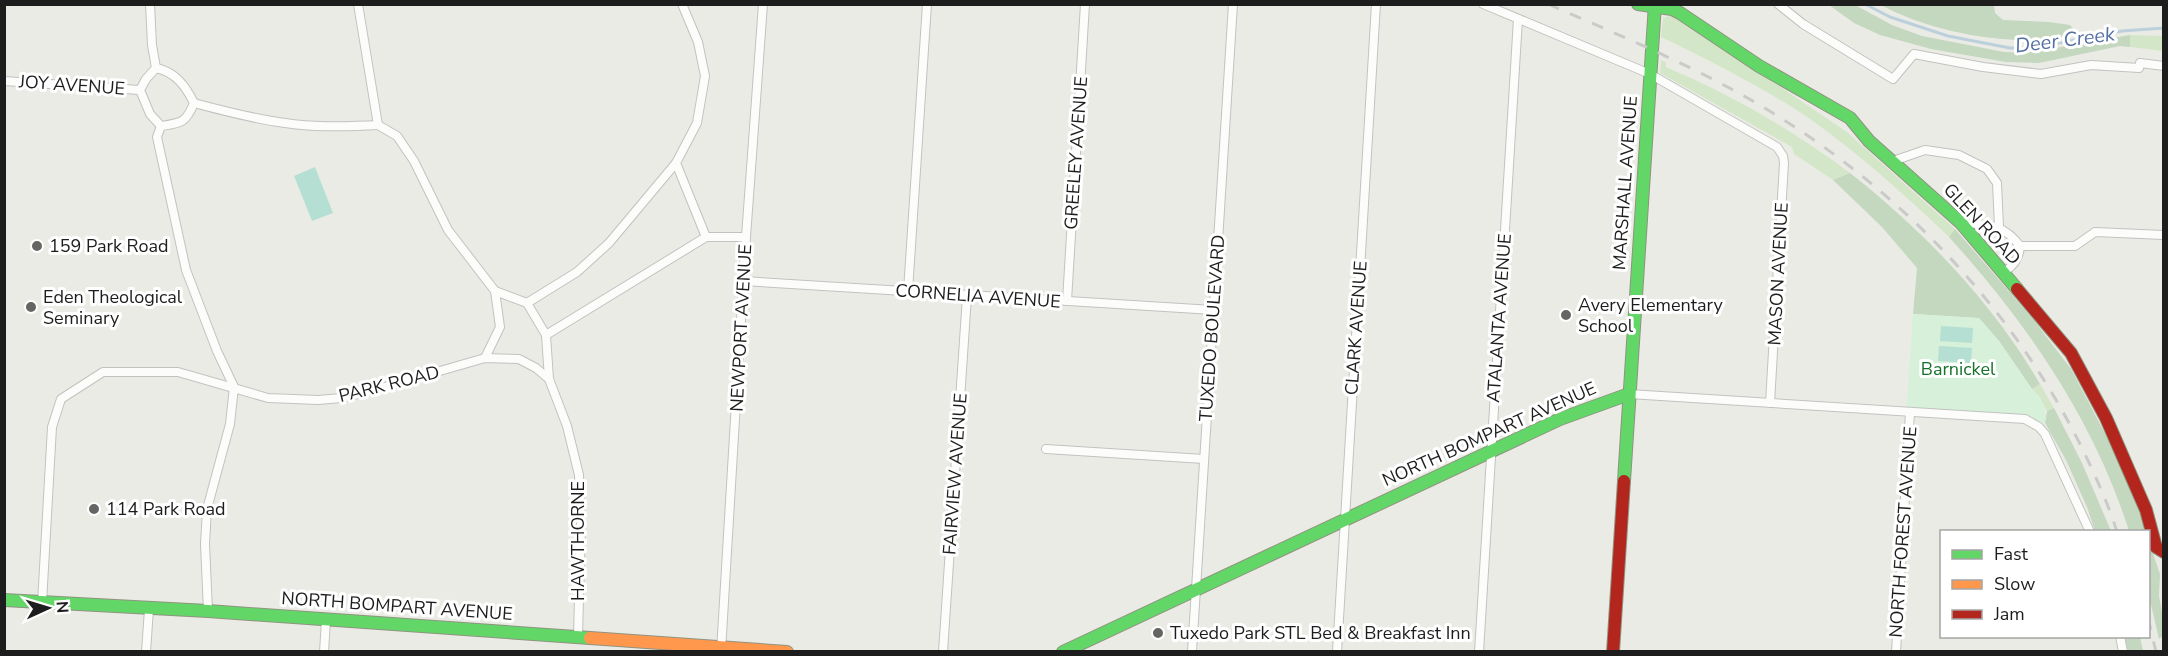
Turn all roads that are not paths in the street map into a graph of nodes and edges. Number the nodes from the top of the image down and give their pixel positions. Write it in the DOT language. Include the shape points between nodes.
graph roads {
  1 [pos="150,4"];
  2 [pos="358,4"];
  3 [pos="682,4"];
  4 [pos="763,4"];
  5 [pos="927,4"];
  6 [pos="1085,4"];
  7 [pos="1233,4"];
  8 [pos="1376,4"];
  9 [pos="1484,4"];
  10 [pos="1638,4"];
  11 [pos="1778,4"];
  12 [pos="1655,6"];
  13 [pos="1518,20"];
  14 [pos="2163,66"];
  15 [pos="156,68"];
  16 [pos="1650,74"];
  17 [pos="4,81"];
  18 [pos="140,90"];
  19 [pos="194,103"];
  20 [pos="378,125"];
  21 [pos="161,126"];
  22 [pos="1893,161"];
  23 [pos="676,163"];
  24 [pos="1961,223"];
  25 [pos="1999,227"];
  26 [pos="2163,235"];
  27 [pos="706,237"];
  28 [pos="746,237"];
  29 [pos="2020,246"];
  30 [pos="2003,273"];
  31 [pos="743,281"];
  32 [pos="495,291"];
  33 [pos="908,291"];
  34 [pos="967,296"];
  35 [pos="1067,301"];
  36 [pos="527,303"];
  37 [pos="1213,310"];
  38 [pos="546,334"];
  39 [pos="485,358"];
  40 [pos="549,379"];
  41 [pos="234,387"];
  42 [pos="1629,394"];
  43 [pos="1770,403"];
  44 [pos="1911,412"];
  45 [pos="1046,449"];
  46 [pos="1491,451"];
  47 [pos="1204,459"];
  48 [pos="1344,520"];
  49 [pos="2090,530"];
  50 [pos="2163,552"];
  51 [pos="1197,588"];
  52 [pos="4,600"];
  53 [pos="42,603"];
  54 [pos="149,609"];
  55 [pos="208,611"];
  56 [pos="327,620"];
  57 [pos="578,636"];
  58 [pos="721,649"];
  59 [pos="146,651"];
  60 [pos="324,651"];
  61 [pos="788,651"];
  62 [pos="943,651"];
  63 [pos="1063,651"];
  64 [pos="1192,651"];
  65 [pos="1337,651"];
  66 [pos="1479,651"];
  67 [pos="1613,651"];
  68 [pos="1896,651"];
  1 -- 15 [label="street"];
  2 -- 20 [label="street"];
  3 -- 23 [label="street" via="698,42 705,76 697,123"];
  4 -- 28 [label="street, NEWPORT AVENUE"];
  5 -- 33 [label="street"];
  6 -- 35 [label="street, GREELEY AVENUE"];
  7 -- 37 [label="street, TUXEDO BOULEVARD"];
  8 -- 48 [label="street, CLARK AVENUE"];
  9 -- 13 [label="street"];
  10 -- 12 [label="street, GLEN ROAD"];
  11 -- 14 [label="street" via="1803,24 1893,79 1914,54 2041,74 2091,65"];
  12 -- 16 [label="street, MARSHALL AVENUE"];
  12 -- 22 [label="street, GLEN ROAD" via="1680,13 1759,66 1850,118"];
  13 -- 16 [label="street"];
  13 -- 46 [label="street, ATALANTA AVENUE"];
  15 -- 18 [label="street, JOY AVENUE"];
  15 -- 19 [label="street" via="185,86"];
  16 -- 42 [label="street, MARSHALL AVENUE"];
  16 -- 43 [label="street, MASON AVENUE" via="1777,147 1783,156"];
  17 -- 18 [label="street, JOY AVENUE"];
  18 -- 21 [label="street, JOY AVENUE" via="150,114"];
  19 -- 20 [label="street" via="287,124"];
  19 -- 21 [label="street" via="188,118"];
  20 -- 32 [label="street" via="397,136 414,161 448,230"];
  21 -- 41 [label="street" via="158,137 186,270"];
  22 -- 24 [label="street, GLEN ROAD"];
  22 -- 25 [label="street" via="1925,150 1959,155 1988,169 1997,183"];
  23 -- 27 [label="street"];
  23 -- 36 [label="street" via="609,243 577,272"];
  24 -- 25 [label="street"];
  24 -- 30 [label="street, GLEN ROAD"];
  25 -- 29 [label="street"];
  26 -- 29 [label="street" via="2096,232 2075,246"];
  27 -- 28 [label="street"];
  27 -- 38 [label="street"];
  28 -- 31 [label="street, NEWPORT AVENUE"];
  29 -- 30 [label="street" via="2019,257"];
  30 -- 50 [label="street, GLEN ROAD" via="2072,353 2106,418 2146,510 2156,547"];
  31 -- 33 [label="street, CORNELIA AVENUE"];
  31 -- 58 [label="street, NEWPORT AVENUE"];
  32 -- 36 [label="street"];
  32 -- 39 [label="street" via="500,327"];
  33 -- 34 [label="street, CORNELIA AVENUE"];
  34 -- 35 [label="street, CORNELIA AVENUE"];
  34 -- 62 [label="street, FAIRVIEW AVENUE"];
  35 -- 37 [label="street, CORNELIA AVENUE"];
  36 -- 38 [label="street"];
  37 -- 47 [label="street, TUXEDO BOULEVARD"];
  38 -- 40 [label="street"];
  39 -- 40 [label="street, PARK ROAD" via="519,359"];
  39 -- 41 [label="street, PARK ROAD" via="342,398 268,398"];
  40 -- 57 [label="street, HAWTHORNE" via="567,426 579,475"];
  41 -- 53 [label="street, PARK ROAD" via="178,372 103,372 61,399 52,427"];
  41 -- 55 [label="street" via="230,424 207,509"];
  42 -- 43 [label="street, NORTH BOMPART AVENUE"];
  42 -- 46 [label="street, NORTH BOMPART AVENUE" via="1560,419"];
  42 -- 67 [label="street, MARSHALL AVENUE"];
  43 -- 44 [label="street, NORTH BOMPART AVENUE"];
  44 -- 49 [label="street, NORTH BOMPART AVENUE" via="2019,417 2033,422 2045,434"];
  44 -- 68 [label="street, NORTH FOREST AVENUE"];
  45 -- 47 [label="street"];
  46 -- 48 [label="street, NORTH BOMPART AVENUE"];
  46 -- 66 [label="street, ATALANTA AVENUE"];
  47 -- 51 [label="street, TUXEDO BOULEVARD"];
  48 -- 51 [label="street, NORTH BOMPART AVENUE"];
  48 -- 65 [label="street, CLARK AVENUE"];
  51 -- 63 [label="street, NORTH BOMPART AVENUE"];
  51 -- 64 [label="street, TUXEDO BOULEVARD"];
  52 -- 53 [label="street, NORTH BOMPART AVENUE"];
  53 -- 54 [label="street, NORTH BOMPART AVENUE"];
  54 -- 55 [label="street, NORTH BOMPART AVENUE"];
  54 -- 59 [label="street"];
  55 -- 56 [label="street, NORTH BOMPART AVENUE"];
  56 -- 57 [label="street, NORTH BOMPART AVENUE"];
  56 -- 60 [label="street"];
  57 -- 58 [label="street, NORTH BOMPART AVENUE"];
  58 -- 61 [label="street, NORTH BOMPART AVENUE"];
}
